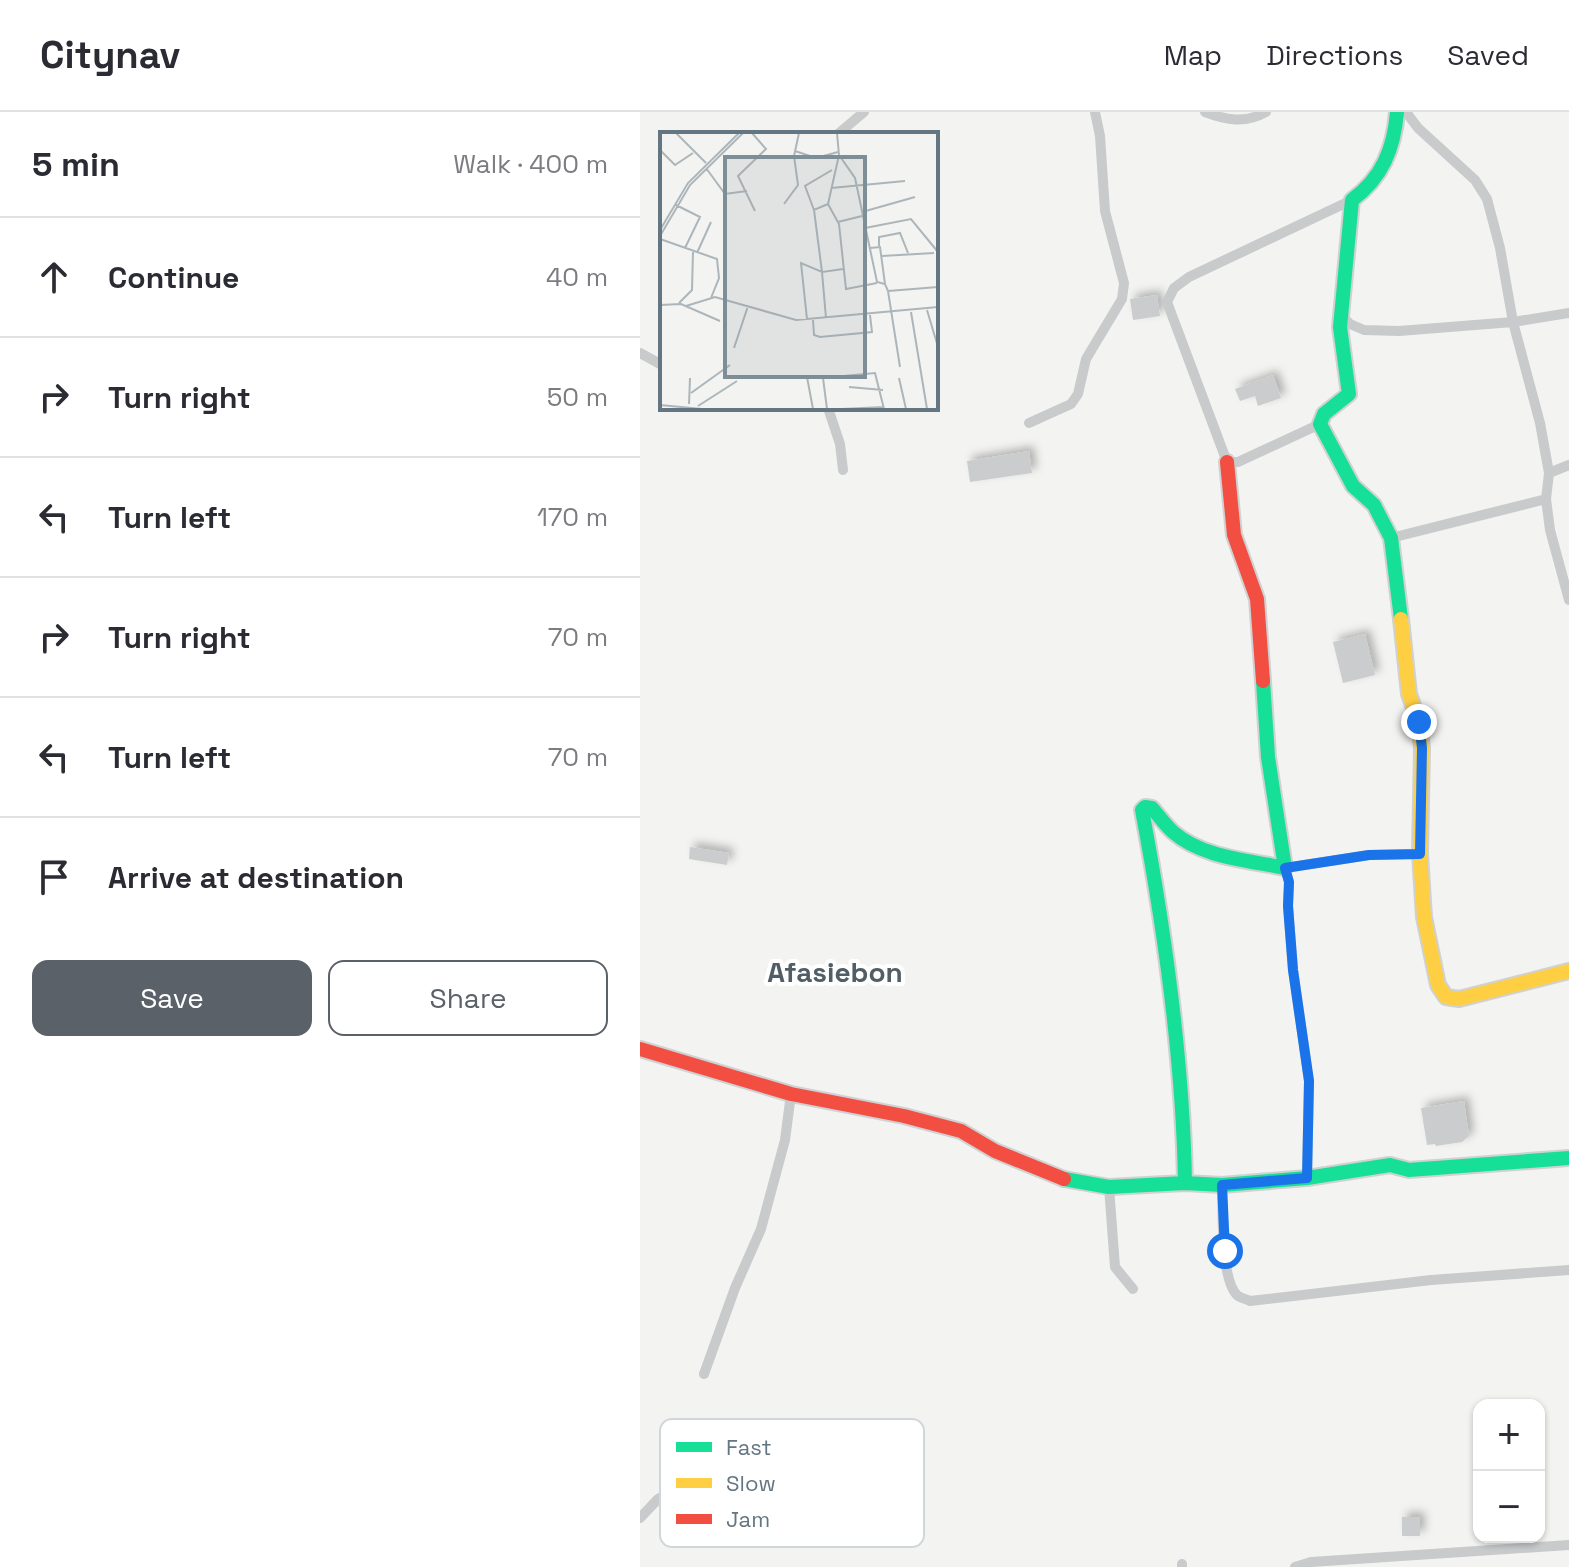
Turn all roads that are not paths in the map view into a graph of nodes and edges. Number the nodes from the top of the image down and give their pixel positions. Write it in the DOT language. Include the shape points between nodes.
graph roads {
  1 [pos="864,112"];
  2 [pos="1095,112"];
  3 [pos="1205,112"];
  4 [pos="1266,112"];
  5 [pos="1397,112"];
  6 [pos="1406,112"];
  7 [pos="840,132"];
  8 [pos="1352,200"];
  9 [pos="1569,313"];
  10 [pos="1340,314"];
  11 [pos="1513,322"];
  12 [pos="640,353"];
  13 [pos="660,364"];
  14 [pos="829,410"];
  15 [pos="1029,423"];
  16 [pos="1320,424"];
  17 [pos="1227,462"];
  18 [pos="1569,465"];
  19 [pos="843,470"];
  20 [pos="1549,473"];
  21 [pos="1546,499"];
  22 [pos="1391,538"];
  23 [pos="1567,582"];
  24 [pos="1569,600"];
  25 [pos="1420,854"];
  26 [pos="1285,868"];
  27 [pos="1569,971"];
  28 [pos="640,1049"];
  29 [pos="791,1094"];
  30 [pos="1569,1158"];
  31 [pos="1307,1178"];
  32 [pos="1185,1183"];
  33 [pos="1222,1185"];
  34 [pos="1109,1187"];
  35 [pos="1569,1270"];
  36 [pos="1133,1289"];
  37 [pos="704,1374"];
  38 [pos="660,1498"];
  39 [pos="640,1518"];
  40 [pos="1569,1545"];
  41 [pos="1295,1567"];
  1 -- 7 [label="street"];
  2 -- 15 [label="street" via="1105,211 1124,283 1122,299 1086,359 1083,381 1071,404"];
  3 -- 4 [label="street" via="1241,120"];
  5 -- 8 [label="street" via="1391,153"];
  6 -- 11 [label="street" via="1475,180 1487,199"];
  8 -- 10 [label="street"];
  8 -- 17 [label="street" via="1189,277 1169,296"];
  9 -- 11 [label="street"];
  10 -- 11 [label="street" via="1364,330"];
  10 -- 16 [label="street" via="1349,394 1324,414"];
  11 -- 20 [label="street"];
  12 -- 13 [label="street"];
  14 -- 19 [label="street"];
  16 -- 17 [label="street" via="1238,462"];
  16 -- 22 [label="street" via="1353,486 1374,505"];
  17 -- 26 [label="street" via="1234,535 1257,599 1268,757"];
  18 -- 20 [label="street"];
  20 -- 21 [label="street"];
  21 -- 22 [label="street"];
  21 -- 23 [label="street"];
  22 -- 25 [label="street" via="1409,694 1422,748"];
  23 -- 24 [label="street"];
  25 -- 26 [label="street" via="1369,855"];
  25 -- 27 [label="street" via="1424,917 1438,985 1446,997 1459,999"];
  26 -- 31 [label="street" via="1309,1081"];
  26 -- 32 [label="street" via="1203,849 1171,830 1152,808 1142,810 1159,902"];
  28 -- 29 [label="street"];
  29 -- 34 [label="street" via="961,1131 1065,1179"];
  29 -- 37 [label="street" via="785,1140 761,1229"];
  30 -- 31 [label="street" via="1409,1170 1390,1165"];
  31 -- 33 [label="street"];
  32 -- 33 [label="street"];
  32 -- 34 [label="street"];
  33 -- 35 [label="street" via="1230,1285 1250,1301"];
  34 -- 36 [label="street" via="1115,1267"];
  38 -- 39 [label="street"];
  40 -- 41 [label="street"];
}
